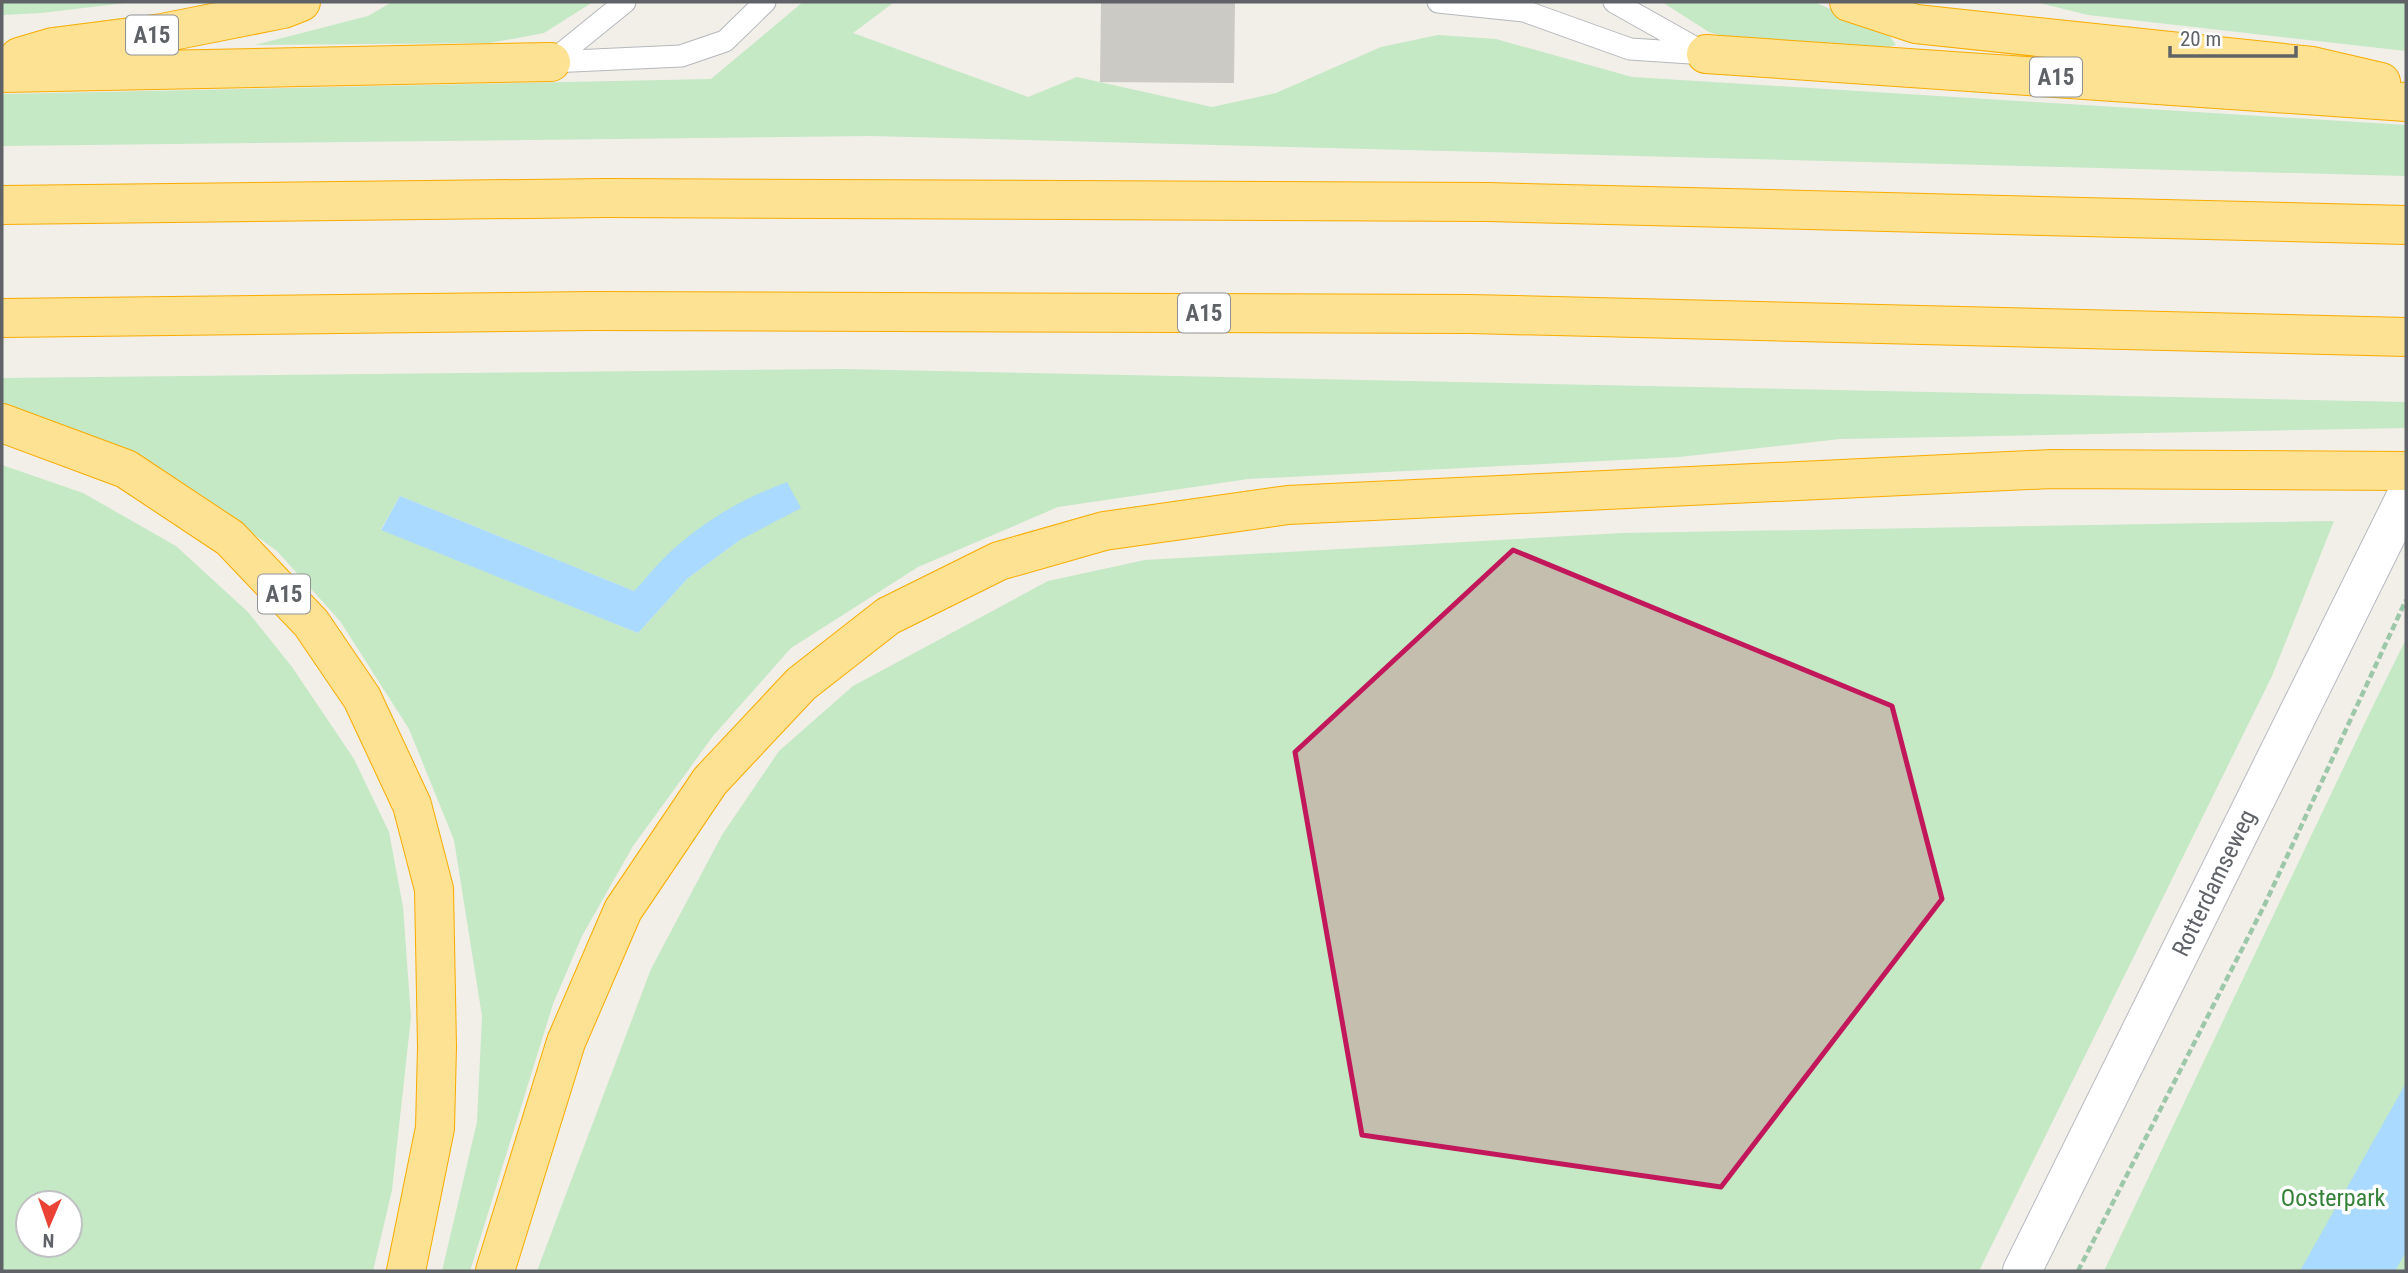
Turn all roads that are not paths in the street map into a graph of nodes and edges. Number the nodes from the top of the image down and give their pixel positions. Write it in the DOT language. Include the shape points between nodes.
graph roads {
  1 [pos="301,2"];
  2 [pos="625,2"];
  3 [pos="765,2"];
  4 [pos="1438,2"];
  5 [pos="1614,2"];
  6 [pos="1849,2"];
  7 [pos="1519,6"];
  8 [pos="1706,54"];
  9 [pos="2,62"];
  10 [pos="551,62"];
  11 [pos="2,73"];
  12 [pos="2406,88"];
  13 [pos="2406,102"];
  14 [pos="2,205"];
  15 [pos="2406,225"];
  16 [pos="2,318"];
  17 [pos="2406,337"];
  18 [pos="2,423"];
  19 [pos="2406,471"];
  20 [pos="2406,496"];
  21 [pos="406,1271"];
  22 [pos="495,1271"];
  23 [pos="2022,1271"];
  1 -- 9 [label="highway, A15" via="162,33 52,47"];
  2 -- 10 [label="lane"];
  3 -- 10 [label="lane, A15" via="725,41 681,57"];
  4 -- 7 [label="lane, A15"];
  5 -- 8 [label="lane, A15"];
  6 -- 12 [label="highway, A15" via="1916,23 2312,65"];
  7 -- 8 [label="lane, A15" via="1630,49"];
  8 -- 13 [label="highway, A15"];
  10 -- 11 [label="highway, A15"];
  14 -- 15 [label="highway" via="592,198 1488,202"];
  16 -- 17 [label="highway, A15" via="592,311 1470,314"];
  18 -- 21 [label="highway, A15" via="126,469 230,538 311,623 362,698 412,805 434,889 435,1128"];
  19 -- 22 [label="highway" via="2052,469 1288,505 1104,531 999,561 888,616 801,684 710,781 623,910 566,1042"];
  20 -- 23 [label="main road, Rotterdamseweg"];
}
